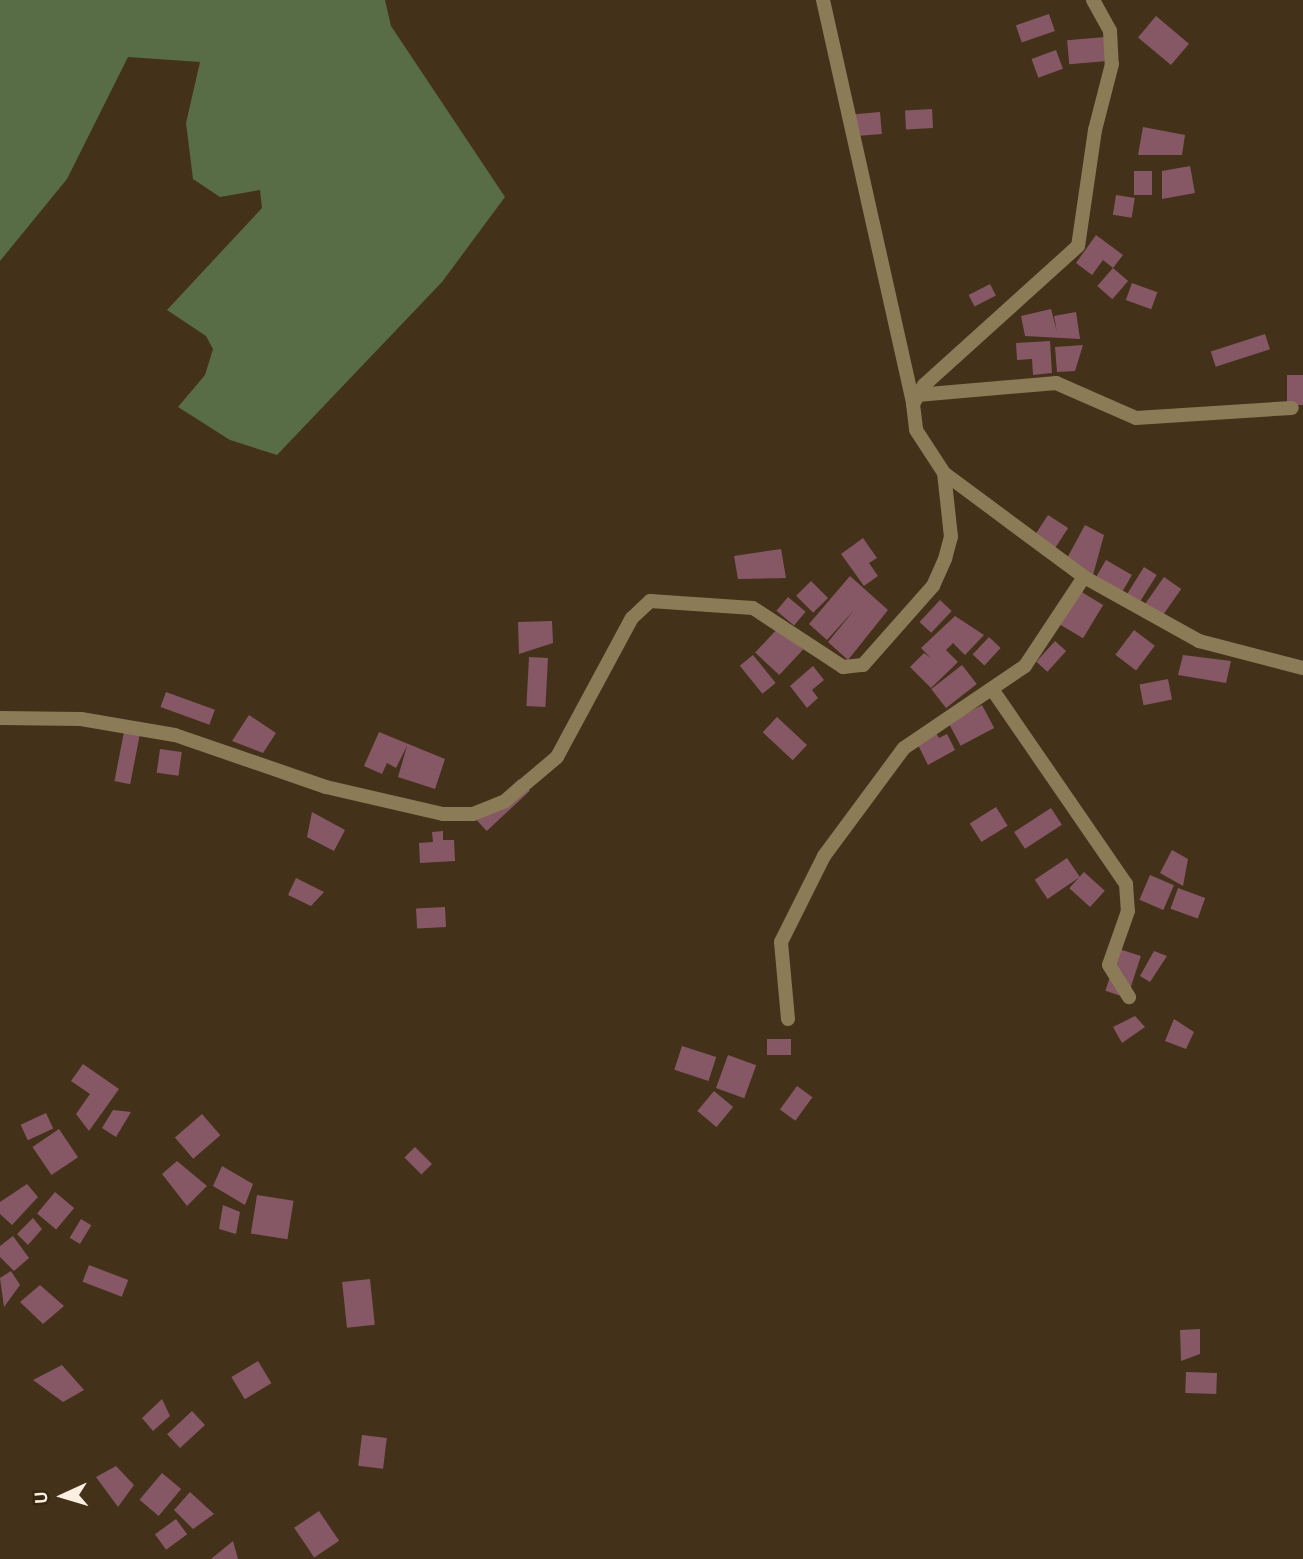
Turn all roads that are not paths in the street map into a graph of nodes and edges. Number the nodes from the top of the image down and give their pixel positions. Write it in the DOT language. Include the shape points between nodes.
graph roads {
  1 [pos="823,0"];
  2 [pos="1093,0"];
  3 [pos="915,400"];
  4 [pos="1292,408"];
  5 [pos="944,473"];
  6 [pos="1084,577"];
  7 [pos="1303,668"];
  8 [pos="994,692"];
  9 [pos="0,718"];
  10 [pos="1129,997"];
  11 [pos="788,1019"];
  1 -- 3 [label="street"];
  2 -- 3 [label="street" via="1111,31 1112,64 1095,130 1077,246"];
  3 -- 4 [label="street" via="1056,383 1136,418"];
  3 -- 5 [label="street" via="916,430"];
  5 -- 6 [label="street"];
  5 -- 9 [label="street" via="951,537 945,559 933,586 863,665 843,667 753,608 650,601 632,618 557,757 505,801 473,814 443,814 326,787 175,735 81,719"];
  6 -- 7 [label="street" via="1199,641"];
  6 -- 8 [label="street" via="1041,648"];
  8 -- 10 [label="street" via="1126,884 1128,911 1109,965"];
  8 -- 11 [label="street" via="904,748 824,856 781,942"];
}
